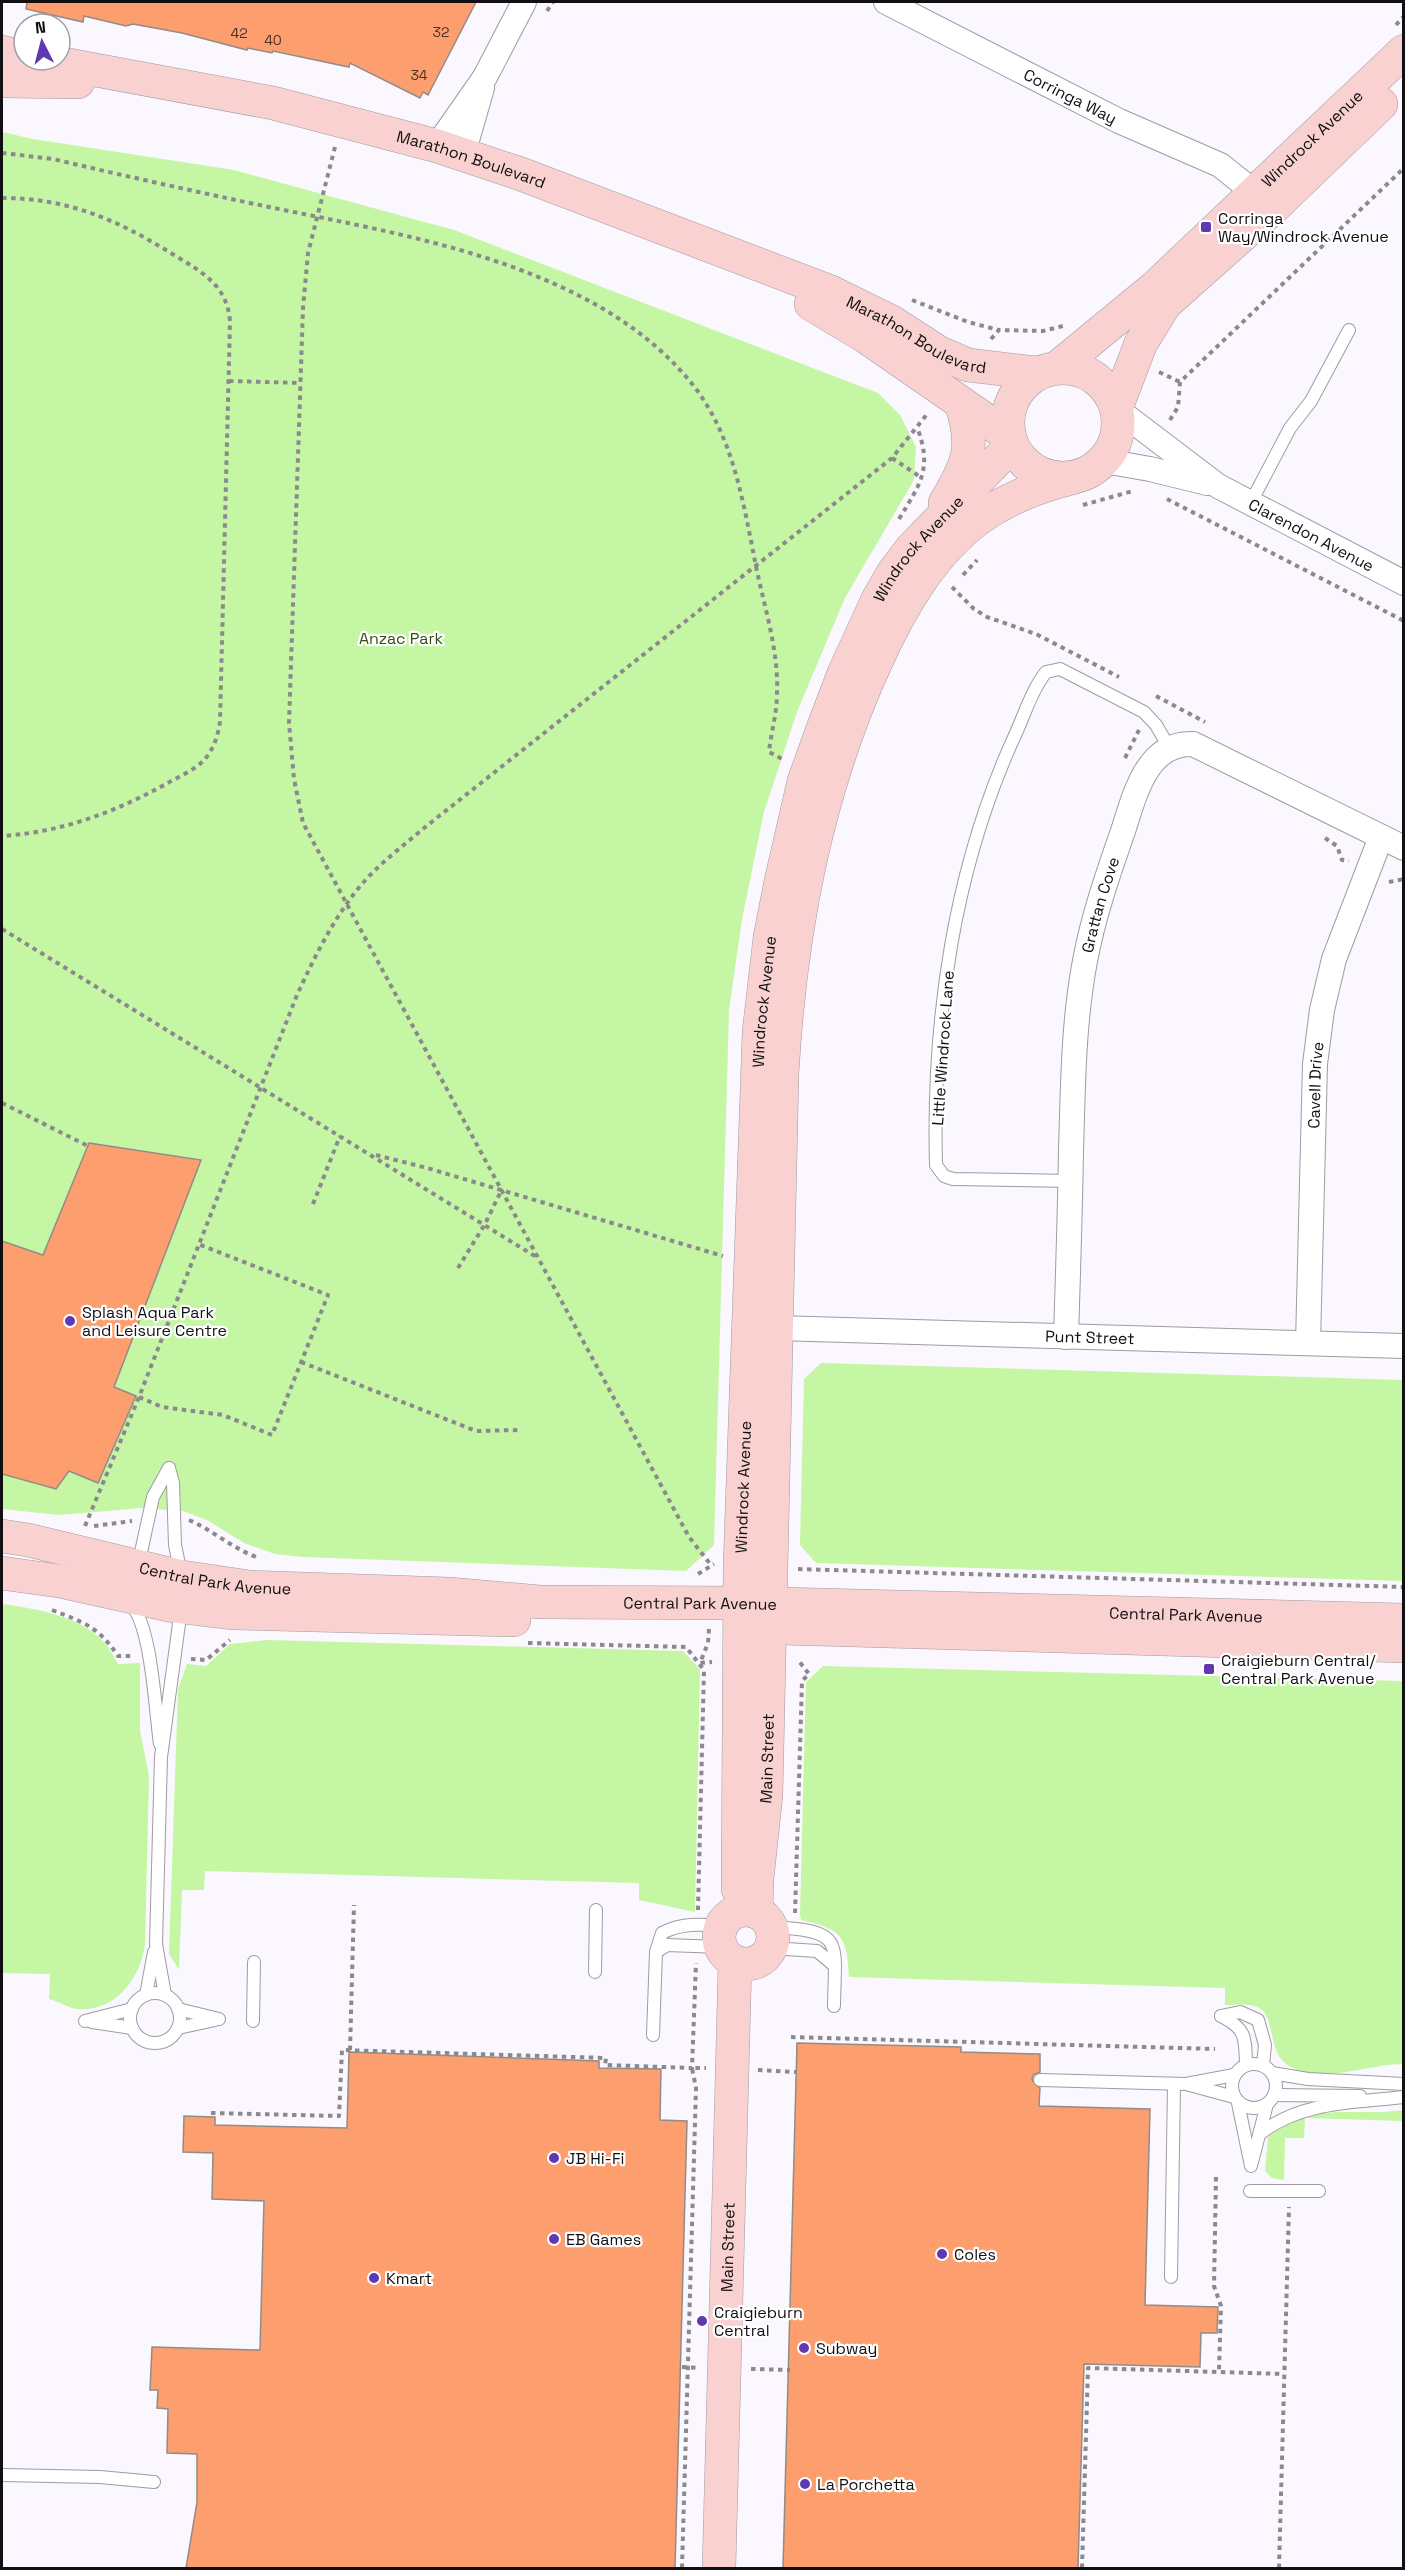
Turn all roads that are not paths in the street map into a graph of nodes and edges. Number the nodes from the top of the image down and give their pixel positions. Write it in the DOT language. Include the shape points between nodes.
graph roads {
  1 [pos="524,2"];
  2 [pos="886,2"];
  3 [pos="1404,51"];
  4 [pos="72,66"];
  5 [pos="2,81"];
  6 [pos="1404,82"];
  7 [pos="200,89"];
  8 [pos="450,150"];
  9 [pos="1263,200"];
  10 [pos="732,257"];
  11 [pos="1349,330"];
  12 [pos="1048,370"];
  13 [pos="953,398"];
  14 [pos="1117,408"];
  15 [pos="1011,441"];
  16 [pos="1104,461"];
  17 [pos="1218,486"];
  18 [pos="1074,492"];
  19 [pos="1250,504"];
  20 [pos="942,509"];
  21 [pos="1404,583"];
  22 [pos="1169,747"];
  23 [pos="1381,837"];
  24 [pos="1404,848"];
  25 [pos="1071,1181"];
  26 [pos="763,1328"];
  27 [pos="1066,1337"];
  28 [pos="1308,1343"];
  29 [pos="1404,1346"];
  30 [pos="2,1547"];
  31 [pos="7,1553"];
  32 [pos="156,1588"];
  33 [pos="764,1618"];
  34 [pos="1404,1620"];
  35 [pos="1404,1646"];
  36 [pos="161,1757"];
  37 [pos="596,1910"];
  38 [pos="741,1936"];
  39 [pos="156,1944"];
  40 [pos="656,1952"];
  41 [pos="254,1962"];
  42 [pos="835,1966"];
  43 [pos="595,1972"];
  44 [pos="146,1995"];
  45 [pos="165,1995"];
  46 [pos="834,2006"];
  47 [pos="132,2008"];
  48 [pos="178,2009"];
  49 [pos="253,2021"];
  50 [pos="132,2028"];
  51 [pos="178,2028"];
  52 [pos="653,2035"];
  53 [pos="1246,2065"];
  54 [pos="1268,2069"];
  55 [pos="1234,2075"];
  56 [pos="1040,2080"];
  57 [pos="1180,2084"];
  58 [pos="1404,2084"];
  59 [pos="1404,2097"];
  60 [pos="1236,2100"];
  61 [pos="1271,2100"];
  62 [pos="1261,2133"];
  63 [pos="1250,2190"];
  64 [pos="1318,2191"];
  65 [pos="1171,2277"];
  66 [pos="2,2475"];
  67 [pos="154,2482"];
  68 [pos="719,2568"];
  69 [pos="737,2568"];
  1 -- 8 [label="street"];
  2 -- 9 [label="street, Corringa Way" via="1119,121 1220,165"];
  3 -- 9 [label="street, Windrock Avenue"];
  4 -- 7 [label="street, Marathon Boulevard"];
  5 -- 7 [label="street, Marathon Boulevard"];
  6 -- 9 [label="street, Windrock Avenue"];
  7 -- 8 [label="street, Marathon Boulevard" via="343,119"];
  8 -- 10 [label="street, Marathon Boulevard"];
  9 -- 12 [label="street, Windrock Avenue"];
  9 -- 14 [label="street, Windrock Avenue" via="1165,304 1141,343"];
  10 -- 12 [label="street, Marathon Boulevard" via="831,292 968,365"];
  10 -- 13 [label="street, Marathon Boulevard" via="866,337"];
  11 -- 19 [label="lane"];
  12 -- 14 [label="street" via="1077,369 1094,376 1108,390"];
  12 -- 15 [label="street" via="1023,385 1012,400 1008,418"];
  13 -- 15 [label="street, Marathon Boulevard"];
  13 -- 20 [label="street" via="970,429 970,446 965,465"];
  14 -- 16 [label="street" via="1119,429"];
  14 -- 17 [label="street, Clarendon Avenue"];
  15 -- 18 [label="street" via="1022,461"];
  15 -- 20 [label="street, Windrock Avenue" via="981,480"];
  16 -- 17 [label="street, Clarendon Avenue"];
  16 -- 18 [label="street" via="1089,472"];
  17 -- 19 [label="street, Clarendon Avenue"];
  18 -- 26 [label="street, Windrock Avenue" via="1034,487 1013,497 980,518 939,557 890,631 846,734 805,880 786,999 776,1259"];
  19 -- 21 [label="street, Clarendon Avenue"];
  20 -- 26 [label="street, Windrock Avenue" via="878,599 822,731 791,833 770,937 759,1032"];
  22 -- 23 [label="street" via="1193,744 1210,751"];
  22 -- 25 [label="street, Grattan Cove" via="1150,763 1132,802 1091,931 1075,1042"];
  22 -- 25 [label="lane, Little Windrock Lane" via="1144,711 1060,669 1046,672 1004,760 964,885 943,1002 936,1165 944,1176 953,1179"];
  23 -- 24 [label="street"];
  23 -- 28 [label="street, Cavell Drive" via="1334,959 1322,1010 1315,1064"];
  25 -- 27 [label="street, Grattan Cove"];
  26 -- 27 [label="street, Punt Street"];
  26 -- 33 [label="street, Windrock Avenue"];
  26 -- 33 [label="street, Windrock Avenue" via="771,1565"];
  27 -- 28 [label="street, Punt Street"];
  28 -- 29 [label="street, Punt Street"];
  30 -- 31 [label="lane"];
  31 -- 32 [label="street, Central Park Avenue" via="28,1540"];
  32 -- 32 [label="lane" via="148,1519 153,1497 169,1468 175,1545"];
  32 -- 33 [label="street, Central Park Avenue" via="234,1613"];
  32 -- 36 [label="lane" via="176,1657"];
  32 -- 36 [label="lane" via="135,1609 148,1656"];
  33 -- 34 [label="street, Central Park Avenue"];
  33 -- 35 [label="street, Central Park Avenue"];
  33 -- 38 [label="street, Main Street" via="737,1826"];
  36 -- 39 [label="lane"];
  37 -- 43 [label="lane"];
  38 -- 40 [label="lane" via="667,1945"];
  38 -- 40 [label="lane" via="673,1928 662,1933"];
  38 -- 42 [label="lane" via="817,1951"];
  38 -- 42 [label="lane" via="828,1937 834,1947"];
  38 -- 68 [label="street, Main Street"];
  38 -- 69 [label="street, Main Street" via="752,2007"];
  39 -- 44 [label="lane"];
  39 -- 45 [label="lane"];
  40 -- 52 [label="lane"];
  41 -- 49 [label="lane"];
  42 -- 46 [label="lane"];
  44 -- 45 [label="lane"];
  44 -- 47 [label="lane"];
  45 -- 48 [label="lane"];
  47 -- 50 [label="lane"];
  47 -- 50 [label="lane" via="85,2021"];
  48 -- 51 [label="lane"];
  48 -- 51 [label="lane" via="219,2019"];
  50 -- 51 [label="lane" via="136,2035 151,2043 167,2040"];
  53 -- 54 [label="lane"];
  53 -- 54 [label="lane" via="1244,2034 1234,2022 1221,2016 1240,2012 1258,2020"];
  53 -- 55 [label="lane"];
  54 -- 58 [label="lane" via="1308,2079"];
  54 -- 61 [label="lane" via="1276,2084"];
  55 -- 57 [label="lane"];
  55 -- 60 [label="lane"];
  56 -- 57 [label="lane"];
  57 -- 60 [label="lane"];
  57 -- 65 [label="lane"];
  59 -- 61 [label="lane"];
  59 -- 62 [label="lane" via="1310,2108 1290,2114"];
  60 -- 61 [label="lane" via="1252,2109"];
  60 -- 62 [label="lane" via="1251,2166"];
  61 -- 62 [label="lane"];
  63 -- 64 [label="lane"];
  66 -- 67 [label="lane"];
}
